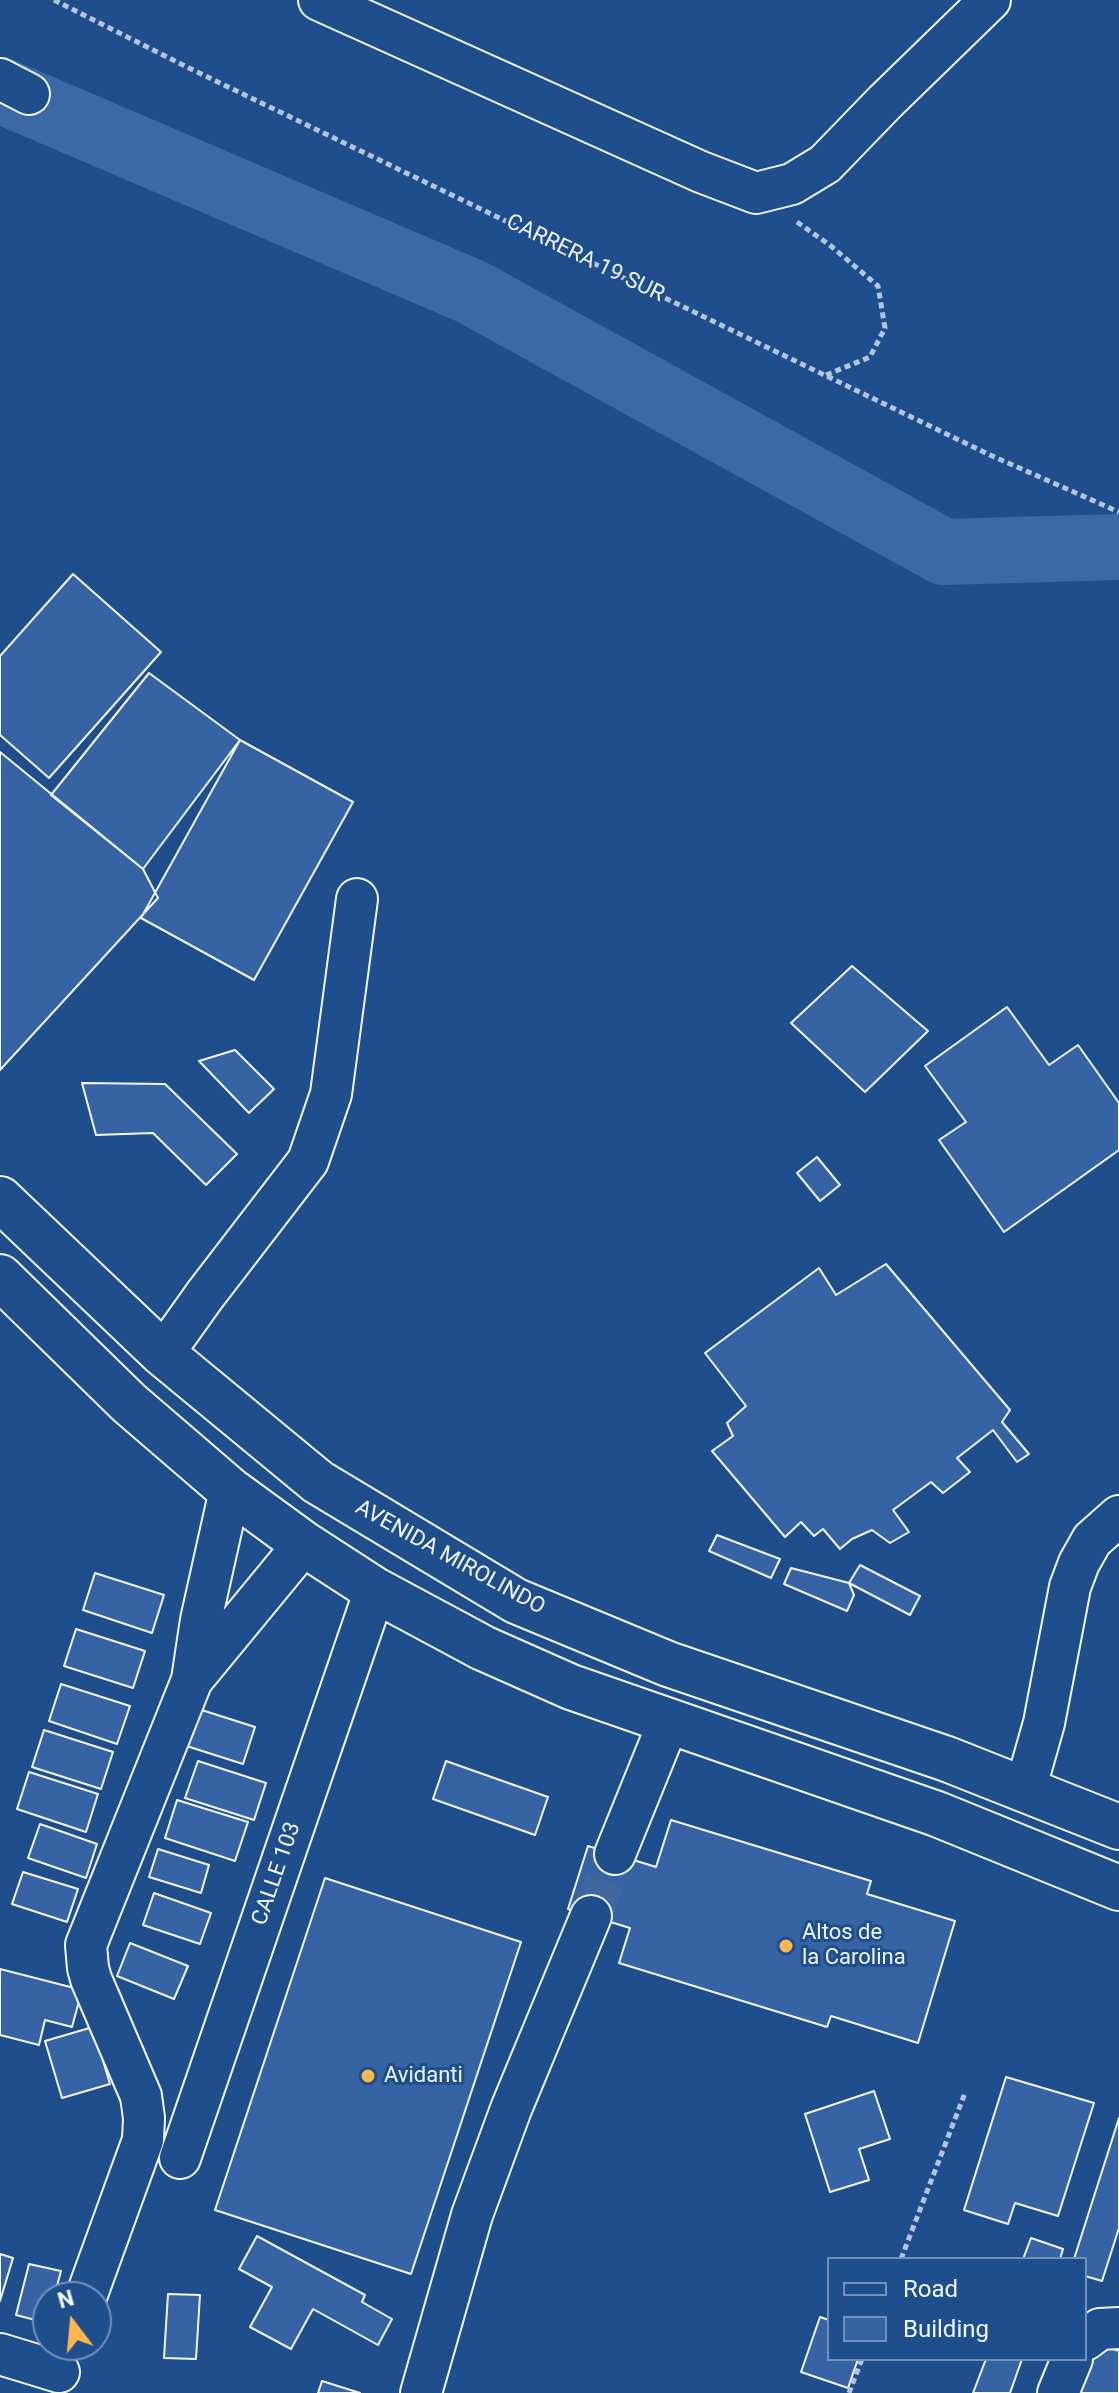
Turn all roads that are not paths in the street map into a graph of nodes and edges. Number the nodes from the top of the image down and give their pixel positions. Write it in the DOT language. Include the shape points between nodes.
graph roads {
  1 [pos="319,0"];
  2 [pos="990,0"];
  3 [pos="357,899"];
  4 [pos="0,1199"];
  5 [pos="0,1277"];
  6 [pos="163,1354"];
  7 [pos="230,1490"];
  8 [pos="1119,1516"];
  9 [pos="304,1544"];
  10 [pos="375,1590"];
  11 [pos="192,1680"];
  12 [pos="669,1721"];
  13 [pos="1025,1790"];
  14 [pos="1119,1827"];
  15 [pos="615,1854"];
  16 [pos="1119,1888"];
  17 [pos="591,1916"];
  18 [pos="180,2158"];
  19 [pos="92,2281"];
  20 [pos="1119,2328"];
  21 [pos="1087,2339"];
  22 [pos="0,2354"];
  23 [pos="1071,2361"];
  24 [pos="60,2370"];
  25 [pos="421,2393"];
  26 [pos="1058,2393"];
  1 -- 2 [label="street" via="756,193 792,184 825,164"];
  3 -- 6 [label="street" via="331,1094 308,1161"];
  4 -- 6 [label="main road, AVENIDA MIROLINDO"];
  5 -- 7 [label="main road" via="129,1403"];
  6 -- 13 [label="main road, AVENIDA MIROLINDO" via="318,1482 516,1601 668,1664"];
  7 -- 9 [label="main road"];
  7 -- 11 [label="street"];
  8 -- 13 [label="street" via="1092,1540 1070,1587 1044,1723"];
  9 -- 10 [label="main road"];
  9 -- 11 [label="street"];
  10 -- 12 [label="main road" via="483,1648 571,1687"];
  10 -- 18 [label="street, CALLE 103"];
  11 -- 19 [label="street" via="86,1945 88,1968 141,2096 144,2118 143,2140"];
  12 -- 15 [label="street"];
  12 -- 16 [label="main road" via="937,1814"];
  13 -- 14 [label="main road, AVENIDA MIROLINDO"];
  17 -- 25 [label="street" via="472,2215"];
  20 -- 21 [label="street" via="1100,2329"];
  22 -- 24 [label="street"];
  23 -- 26 [label="street"];
}
